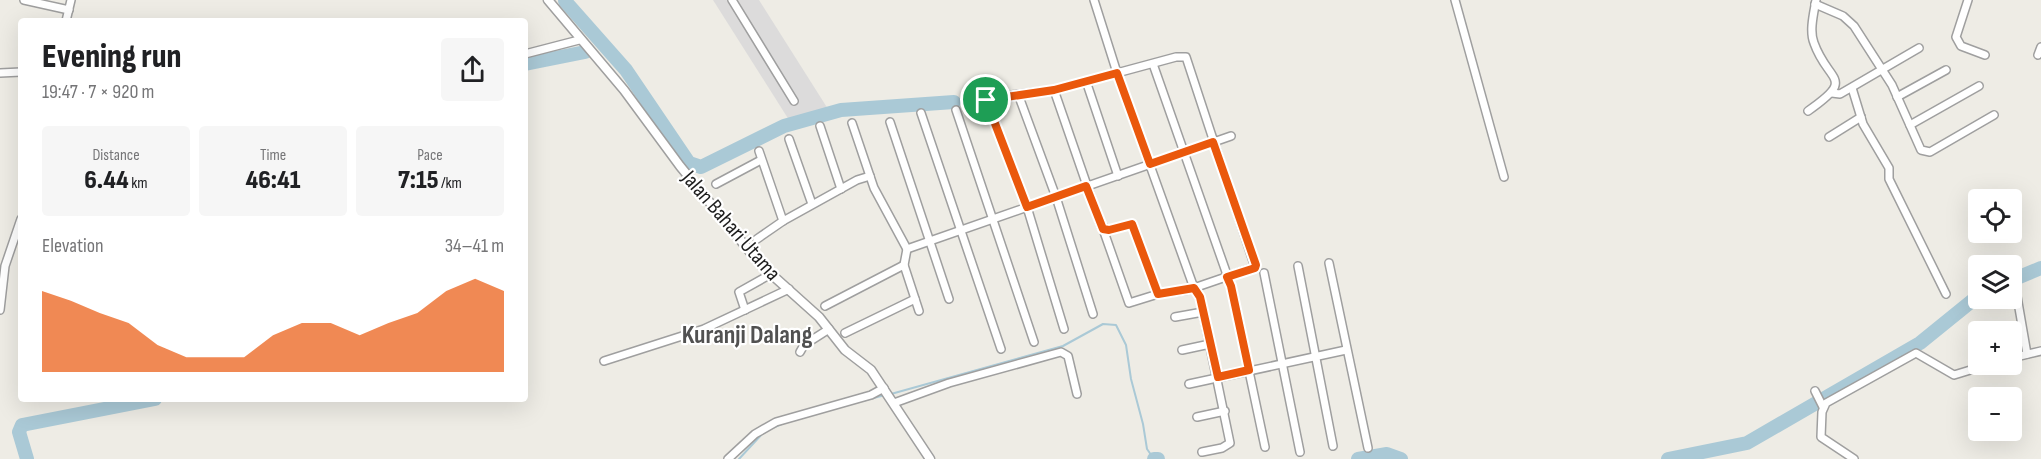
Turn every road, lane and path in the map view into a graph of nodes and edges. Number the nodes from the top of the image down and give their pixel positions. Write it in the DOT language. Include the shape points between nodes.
graph roads {
  1 [pos="24,0"];
  2 [pos="71,0"];
  3 [pos="562,0"];
  4 [pos="732,0"];
  5 [pos="1094,0"];
  6 [pos="1455,0"];
  7 [pos="1968,0"];
  8 [pos="1815,2"];
  9 [pos="550,3"];
  10 [pos="69,10"];
  11 [pos="67,18"];
  12 [pos="579,40"];
  13 [pos="2041,47"];
  14 [pos="1919,48"];
  15 [pos="528,53"];
  16 [pos="1985,55"];
  17 [pos="2037,55"];
  18 [pos="1153,64"];
  19 [pos="1881,70"];
  20 [pos="1946,70"];
  21 [pos="0,72"];
  22 [pos="18,72"];
  23 [pos="1117,73"];
  24 [pos="1086,81"];
  25 [pos="1979,86"];
  26 [pos="1852,88"];
  27 [pos="1054,90"];
  28 [pos="1832,93"];
  29 [pos="1018,94"];
  30 [pos="1897,97"];
  31 [pos="986,100"];
  32 [pos="794,101"];
  33 [pos="977,103"];
  34 [pos="956,110"];
  35 [pos="1808,111"];
  36 [pos="921,113"];
  37 [pos="1994,115"];
  38 [pos="1861,117"];
  39 [pos="890,122"];
  40 [pos="852,123"];
  41 [pos="1910,125"];
  42 [pos="820,126"];
  43 [pos="1231,136"];
  44 [pos="1829,137"];
  45 [pos="789,139"];
  46 [pos="1213,142"];
  47 [pos="759,151"];
  48 [pos="1182,153"];
  49 [pos="761,160"];
  50 [pos="1150,164"];
  51 [pos="870,176"];
  52 [pos="1118,176"];
  53 [pos="1504,177"];
  54 [pos="716,184"];
  55 [pos="1086,186"];
  56 [pos="841,189"];
  57 [pos="1056,197"];
  58 [pos="812,204"];
  59 [pos="1027,207"];
  60 [pos="992,219"];
  61 [pos="783,220"];
  62 [pos="18,228"];
  63 [pos="1103,229"];
  64 [pos="961,230"];
  65 [pos="757,239"];
  66 [pos="929,241"];
  67 [pos="907,249"];
  68 [pos="1329,263"];
  69 [pos="904,265"];
  70 [pos="1298,266"];
  71 [pos="1264,273"];
  72 [pos="771,274"];
  73 [pos="1227,277"];
  74 [pos="1194,288"];
  75 [pos="789,289"];
  76 [pos="1158,294"];
  77 [pos="1946,294"];
  78 [pos="915,299"];
  79 [pos="949,299"];
  80 [pos="825,306"];
  81 [pos="2019,309"];
  82 [pos="0,310"];
  83 [pos="745,310"];
  84 [pos="918,311"];
  85 [pos="1203,312"];
  86 [pos="1093,314"];
  87 [pos="1175,317"];
  88 [pos="830,329"];
  89 [pos="1064,329"];
  90 [pos="845,333"];
  91 [pos="1034,342"];
  92 [pos="1210,344"];
  93 [pos="1001,349"];
  94 [pos="1182,350"];
  95 [pos="1346,350"];
  96 [pos="2041,351"];
  97 [pos="800,352"];
  98 [pos="2027,354"];
  99 [pos="2022,355"];
  100 [pos="1315,356"];
  101 [pos="604,361"];
  102 [pos="1282,363"];
  103 [pos="1249,370"];
  104 [pos="1968,371"];
  105 [pos="1218,377"];
  106 [pos="1189,384"];
  107 [pos="1815,390"];
  108 [pos="1077,394"];
  109 [pos="889,395"];
  110 [pos="1823,406"];
  111 [pos="1225,411"];
  112 [pos="1197,417"];
  113 [pos="1333,446"];
  114 [pos="1265,447"];
  115 [pos="1368,448"];
  116 [pos="1202,452"];
  117 [pos="1300,452"];
  118 [pos="728,459"];
  119 [pos="930,459"];
  120 [pos="1854,459"];
  1 -- 10 [label="street"];
  2 -- 10 [label="street"];
  3 -- 9 [label="street"];
  4 -- 32 [label="street"];
  5 -- 23 [label="street"];
  6 -- 53 [label="street"];
  7 -- 16 [label="street" via="1956,37 1961,46"];
  8 -- 19 [label="street" via="1854,26"];
  8 -- 28 [label="street" via="1812,40 1834,78"];
  9 -- 12 [label="street, Jalan Bahari Utama"];
  10 -- 11 [label="street"];
  12 -- 15 [label="street"];
  12 -- 72 [label="street, Jalan Bahari Utama" via="624,90 680,166"];
  13 -- 17 [label="street"];
  14 -- 19 [label="street"];
  18 -- 23 [label="street"];
  18 -- 46 [label="street" via="1186,57"];
  18 -- 48 [label="street"];
  19 -- 26 [label="street"];
  19 -- 30 [label="street"];
  20 -- 30 [label="street"];
  21 -- 22 [label="street"];
  23 -- 24 [label="street"];
  23 -- 50 [label="street"];
  24 -- 27 [label="street"];
  24 -- 52 [label="street"];
  25 -- 41 [label="street"];
  26 -- 28 [label="street"];
  26 -- 38 [label="street"];
  27 -- 29 [label="street"];
  27 -- 55 [label="street"];
  28 -- 35 [label="street"];
  29 -- 31 [label="street"];
  29 -- 57 [label="street"];
  30 -- 41 [label="street"];
  31 -- 33 [label="street"];
  31 -- 59 [label="street"];
  34 -- 60 [label="street"];
  36 -- 64 [label="street"];
  37 -- 41 [label="street" via="1930,152 1921,150"];
  38 -- 44 [label="street"];
  38 -- 77 [label="street" via="1889,168 1889,179"];
  39 -- 66 [label="street"];
  40 -- 51 [label="street"];
  42 -- 56 [label="street"];
  43 -- 46 [label="street"];
  45 -- 58 [label="street"];
  46 -- 48 [label="street"];
  46 -- 73 [label="street" via="1256,265"];
  47 -- 49 [label="street"];
  48 -- 50 [label="street"];
  48 -- 73 [label="street"];
  49 -- 54 [label="street"];
  49 -- 61 [label="street"];
  50 -- 52 [label="street"];
  50 -- 74 [label="street"];
  51 -- 56 [label="street"];
  51 -- 67 [label="street"];
  52 -- 55 [label="street"];
  55 -- 57 [label="street"];
  55 -- 63 [label="street"];
  56 -- 58 [label="street"];
  57 -- 59 [label="street"];
  57 -- 86 [label="street"];
  58 -- 61 [label="street"];
  59 -- 60 [label="street"];
  59 -- 89 [label="street"];
  60 -- 64 [label="street"];
  60 -- 91 [label="street"];
  61 -- 65 [label="street"];
  62 -- 82 [label="street" via="5,266"];
  63 -- 76 [label="street" via="1132,224"];
  63 -- 76 [label="street" via="1128,303"];
  64 -- 66 [label="street"];
  64 -- 93 [label="street"];
  66 -- 67 [label="street"];
  66 -- 79 [label="street"];
  67 -- 69 [label="street"];
  68 -- 95 [label="street"];
  69 -- 78 [label="street"];
  69 -- 80 [label="street"];
  70 -- 100 [label="street"];
  71 -- 102 [label="street"];
  72 -- 75 [label="street, Jalan Bahari Utama"];
  72 -- 83 [label="street" via="739,292"];
  73 -- 74 [label="street"];
  73 -- 103 [label="street"];
  74 -- 76 [label="street"];
  74 -- 85 [label="street"];
  75 -- 83 [label="street"];
  75 -- 88 [label="street, Jalan Bahari Utama"];
  78 -- 84 [label="street"];
  78 -- 90 [label="street"];
  81 -- 98 [label="street"];
  83 -- 101 [label="street" via="704,329"];
  85 -- 87 [label="street"];
  85 -- 92 [label="street"];
  88 -- 97 [label="street" via="804,345"];
  88 -- 109 [label="street, Jalan Bahari Utama"];
  92 -- 94 [label="street"];
  92 -- 105 [label="street"];
  95 -- 100 [label="street"];
  95 -- 115 [label="street"];
  96 -- 98 [label="street"];
  98 -- 99 [label="street"];
  100 -- 102 [label="street"];
  100 -- 113 [label="street"];
  102 -- 103 [label="street"];
  102 -- 117 [label="street"];
  103 -- 105 [label="street"];
  103 -- 114 [label="street"];
  104 -- 110 [label="street" via="1954,375 1916,353"];
  105 -- 106 [label="street"];
  105 -- 111 [label="street"];
  107 -- 110 [label="street"];
  108 -- 109 [label="street" via="1068,356 1061,352"];
  109 -- 118 [label="street" via="871,395 776,422 755,434"];
  109 -- 119 [label="street, Jalan Bahari Utama"];
  110 -- 120 [label="street" via="1821,437"];
  111 -- 112 [label="street"];
  111 -- 116 [label="street" via="1230,443"];
}
